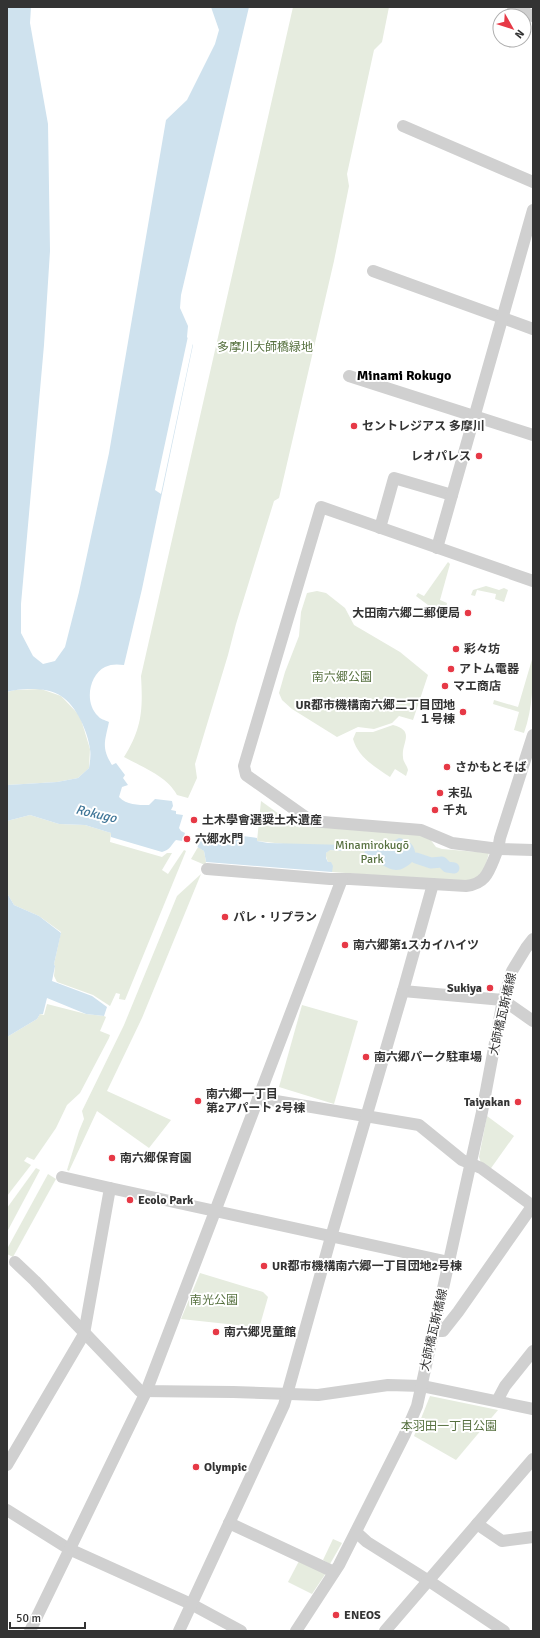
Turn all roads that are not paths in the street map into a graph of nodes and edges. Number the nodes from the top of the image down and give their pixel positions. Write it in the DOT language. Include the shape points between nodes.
graph roads {
  1 [pos="513,7"];
  2 [pos="533,16"];
  3 [pos="403,126"];
  4 [pos="533,182"];
  5 [pos="533,210"];
  6 [pos="373,271"];
  7 [pos="502,318"];
  8 [pos="533,329"];
  9 [pos="349,376"];
  10 [pos="474,415"];
  11 [pos="533,435"];
  12 [pos="452,495"];
  13 [pos="380,528"];
  14 [pos="437,548"];
  15 [pos="533,581"];
  16 [pos="533,735"];
  17 [pos="499,849"];
  18 [pos="533,850"];
  19 [pos="207,869"];
  20 [pos="342,879"];
  21 [pos="433,884"];
  22 [pos="533,940"];
  23 [pos="403,991"];
  24 [pos="503,1000"];
  25 [pos="533,1021"];
  26 [pos="258,1098"];
  27 [pos="367,1117"];
  28 [pos="471,1164"];
  29 [pos="62,1177"];
  30 [pos="110,1188"];
  31 [pos="533,1206"];
  32 [pos="216,1211"];
  33 [pos="331,1237"];
  34 [pos="15,1262"];
  35 [pos="449,1262"];
  36 [pos="434,1331"];
  37 [pos="84,1334"];
  38 [pos="533,1351"];
  39 [pos="422,1386"];
  40 [pos="146,1392"];
  41 [pos="287,1394"];
  42 [pos="497,1401"];
  43 [pos="533,1409"];
  44 [pos="533,1459"];
  45 [pos="7,1465"];
  46 [pos="7,1510"];
  47 [pos="229,1523"];
  48 [pos="477,1524"];
  49 [pos="356,1532"];
  50 [pos="533,1537"];
  51 [pos="69,1549"];
  52 [pos="334,1572"];
  53 [pos="429,1581"];
  54 [pos="191,1604"];
  55 [pos="30,1631"];
  56 [pos="179,1631"];
  57 [pos="241,1631"];
  58 [pos="296,1631"];
  59 [pos="385,1631"];
  60 [pos="504,1631"];
  1 -- 2 [label="street"];
  3 -- 4 [label="street"];
  5 -- 7 [label="street"];
  6 -- 7 [label="street"];
  7 -- 8 [label="street"];
  7 -- 10 [label="street"];
  9 -- 10 [label="street"];
  10 -- 11 [label="street"];
  10 -- 12 [label="street"];
  12 -- 13 [label="street" via="394,478"];
  12 -- 14 [label="street"];
  13 -- 14 [label="street"];
  13 -- 17 [label="street" via="321,507 244,766 246,775 311,821 421,830 452,843"];
  14 -- 15 [label="street"];
  16 -- 17 [label="street" via="500,838"];
  17 -- 18 [label="street"];
  17 -- 21 [label="street" via="489,873 478,883 466,886"];
  19 -- 20 [label="street"];
  20 -- 21 [label="street"];
  20 -- 26 [label="street"];
  21 -- 23 [label="street"];
  22 -- 24 [label="street, 大師橋瓦斯橋線" via="512,971"];
  23 -- 24 [label="street"];
  23 -- 27 [label="street"];
  24 -- 25 [label="street"];
  24 -- 28 [label="street, 大師橋瓦斯橋線"];
  26 -- 27 [label="street"];
  26 -- 32 [label="street"];
  27 -- 28 [label="street" via="419,1126 462,1160"];
  27 -- 33 [label="street"];
  28 -- 31 [label="street"];
  28 -- 35 [label="street, 大師橋瓦斯橋線"];
  29 -- 30 [label="street"];
  30 -- 32 [label="street"];
  30 -- 37 [label="street"];
  31 -- 36 [label="street" via="458,1312 443,1330"];
  32 -- 33 [label="street"];
  32 -- 40 [label="street"];
  33 -- 35 [label="street"];
  33 -- 41 [label="street"];
  34 -- 37 [label="street"];
  35 -- 36 [label="street, 大師橋瓦斯橋線"];
  36 -- 39 [label="street, 大師橋瓦斯橋線"];
  37 -- 40 [label="street" via="140,1391"];
  37 -- 45 [label="street"];
  38 -- 42 [label="street" via="505,1386"];
  39 -- 41 [label="street" via="388,1385 318,1395"];
  39 -- 42 [label="street"];
  39 -- 49 [label="street, 大師橋瓦斯橋線" via="411,1422"];
  40 -- 41 [label="street"];
  40 -- 51 [label="street"];
  41 -- 47 [label="street"];
  42 -- 43 [label="street"];
  44 -- 48 [label="street"];
  46 -- 51 [label="street"];
  47 -- 52 [label="street"];
  47 -- 54 [label="street"];
  48 -- 50 [label="street" via="502,1541"];
  48 -- 53 [label="street"];
  49 -- 52 [label="street, 大師橋瓦斯橋線"];
  49 -- 53 [label="street" via="367,1542"];
  51 -- 54 [label="street"];
  51 -- 55 [label="street"];
  52 -- 58 [label="street, 大師橋瓦斯橋線"];
  53 -- 59 [label="street"];
  53 -- 60 [label="street"];
  54 -- 56 [label="street"];
  54 -- 57 [label="street"];
}
